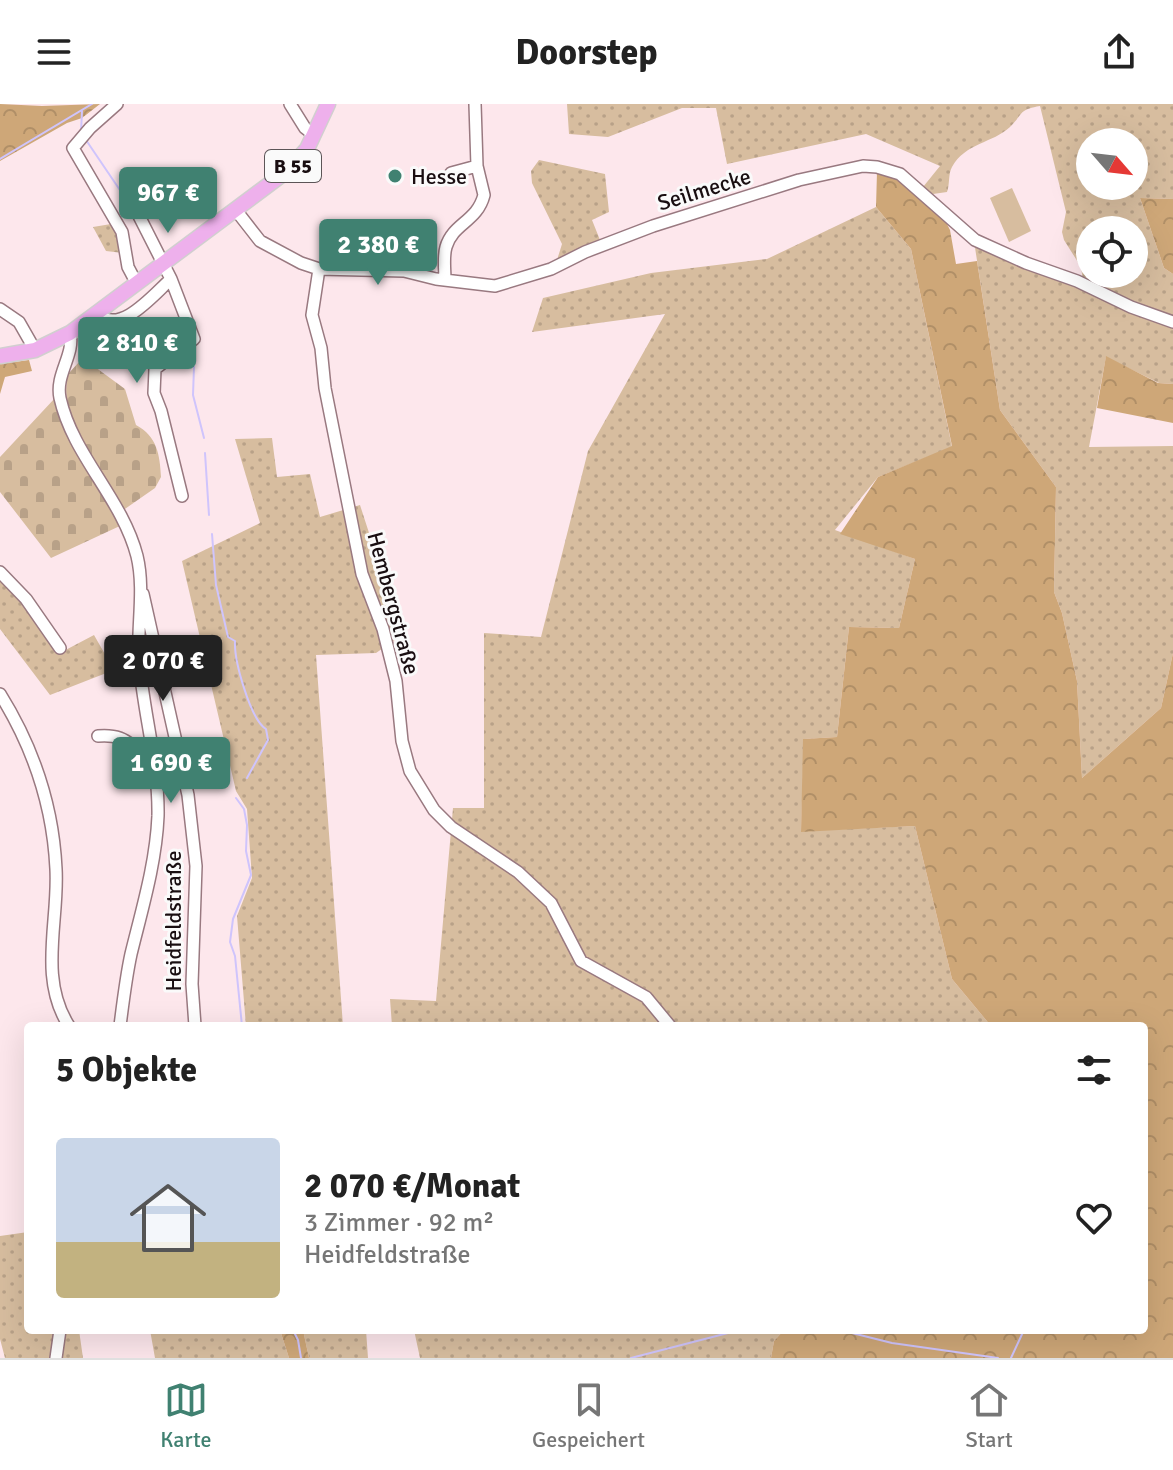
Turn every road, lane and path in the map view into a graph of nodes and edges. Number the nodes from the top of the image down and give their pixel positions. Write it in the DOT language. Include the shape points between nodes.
graph roads {
  1 [pos="117,104"];
  2 [pos="290,104"];
  3 [pos="328,104"];
  4 [pos="475,104"];
  5 [pos="314,135"];
  6 [pos="477,166"];
  7 [pos="451,173"];
  8 [pos="155,199"];
  9 [pos="235,209"];
  10 [pos="163,264"];
  11 [pos="319,269"];
  12 [pos="171,279"];
  13 [pos="445,280"];
  14 [pos="137,284"];
  15 [pos="0,309"];
  16 [pos="98,314"];
  17 [pos="1173,322"];
  18 [pos="70,333"];
  19 [pos="35,350"];
  20 [pos="0,356"];
  21 [pos="182,496"];
  22 [pos="0,572"];
  23 [pos="140,582"];
  24 [pos="60,648"];
  25 [pos="0,694"];
  26 [pos="98,736"];
  27 [pos="154,754"];
  28 [pos="67,1022"];
  29 [pos="121,1022"];
  30 [pos="195,1022"];
  31 [pos="667,1022"];
  32 [pos="59,1334"];
  33 [pos="56,1358"];
  1 -- 14 [label="street" via="73,148 120,227"];
  2 -- 5 [label="street"];
  3 -- 5 [label="main road, B 55"];
  4 -- 6 [label="street"];
  5 -- 9 [label="main road, B 55" via="287,171"];
  6 -- 7 [label="street"];
  6 -- 13 [label="street" via="482,202 450,237"];
  8 -- 10 [label="street" via="135,208"];
  9 -- 10 [label="main road, B 55"];
  9 -- 11 [label="street, Seilmecke" via="260,241"];
  10 -- 12 [label="street"];
  10 -- 14 [label="main road, B 55"];
  11 -- 13 [label="street, Seilmecke" via="404,271"];
  11 -- 31 [label="street, Hembergstraße" via="312,315 325,388 362,574 396,681 410,771 451,827 545,896 581,961 646,997"];
  12 -- 16 [label="street" via="119,321"];
  12 -- 21 [label="street" via="194,339 155,369 154,393"];
  13 -- 17 [label="street, Seilmecke" via="495,286 653,226 799,180 863,166 900,174 975,240"];
  14 -- 16 [label="main road, B 55"];
  15 -- 19 [label="street" via="19,322"];
  16 -- 18 [label="main road, B 55"];
  18 -- 19 [label="main road, B 55"];
  18 -- 23 [label="street" via="59,381 61,398 78,443 128,527"];
  19 -- 20 [label="main road, B 55"];
  22 -- 24 [label="street"];
  23 -- 27 [label="street" via="140,669"];
  23 -- 30 [label="street, Heidfeldstraße" via="188,795 196,866"];
  25 -- 28 [label="street" via="46,794 57,890 51,976"];
  26 -- 27 [label="street" via="120,736 141,752"];
  27 -- 29 [label="street" via="155,849"];
  32 -- 33 [label="street"];
}
